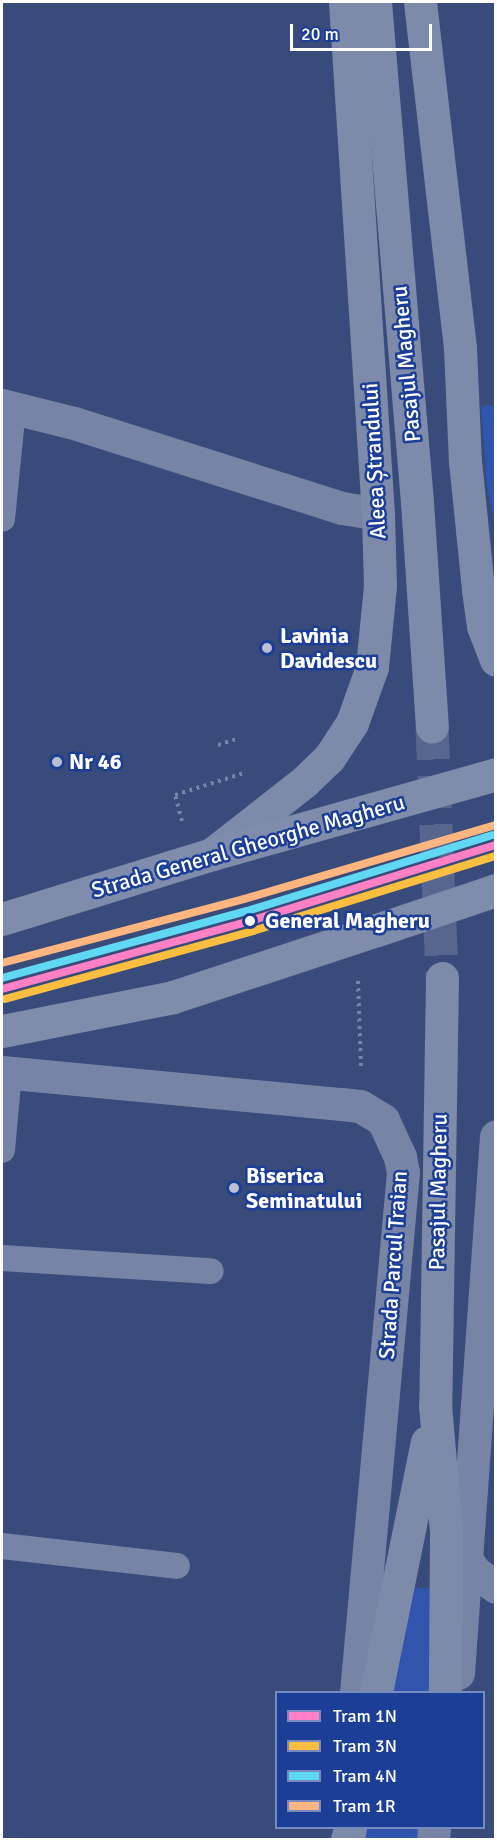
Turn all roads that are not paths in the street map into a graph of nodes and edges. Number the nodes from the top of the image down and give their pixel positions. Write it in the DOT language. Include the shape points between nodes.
graph roads {
  1 [pos="345,2"];
  2 [pos="375,2"];
  3 [pos="420,2"];
  4 [pos="7,406"];
  5 [pos="378,514"];
  6 [pos="2,519"];
  7 [pos="495,660"];
  8 [pos="432,726"];
  9 [pos="495,774"];
  10 [pos="212,854"];
  11 [pos="495,890"];
  12 [pos="2,919"];
  13 [pos="442,978"];
  14 [pos="2,1031"];
  15 [pos="5,1073"];
  16 [pos="495,1136"];
  17 [pos="2,1150"];
  18 [pos="2,1258"];
  19 [pos="211,1271"];
  20 [pos="435,1405"];
  21 [pos="2,1546"];
  22 [pos="465,1557"];
  23 [pos="177,1566"];
  24 [pos="495,1587"];
  25 [pos="356,1691"];
  26 [pos="376,1691"];
  27 [pos="445,1691"];
  28 [pos="455,1691"];
  1 -- 5 [label="street, Aleea Ștrandului"];
  2 -- 8 [label="street, Pasajul Magheru"];
  3 -- 7 [label="street" via="460,348 465,461 478,590 483,626"];
  4 -- 5 [label="street" via="74,423 342,507"];
  4 -- 6 [label="lane"];
  5 -- 10 [label="street, Aleea Ștrandului" via="377,628 372,667 352,723 318,770"];
  9 -- 10 [label="main road, Strada General Gheorghe Magheru, bridge"];
  10 -- 12 [label="main road, Strada General Gheorghe Magheru"];
  11 -- 14 [label="main road, bridge" via="173,997"];
  13 -- 20 [label="street, Pasajul Magheru"];
  15 -- 17 [label="lane"];
  15 -- 25 [label="street, Strada Parcul Traian" via="360,1106 384,1120 403,1172"];
  16 -- 22 [label="street"];
  18 -- 19 [label="lane"];
  20 -- 26 [label="street, Pasajul Magheru"];
  20 -- 27 [label="street, Pasajul Magheru" via="446,1532"];
  21 -- 23 [label="lane"];
  22 -- 24 [label="street" via="474,1571"];
  22 -- 28 [label="street"];
}
